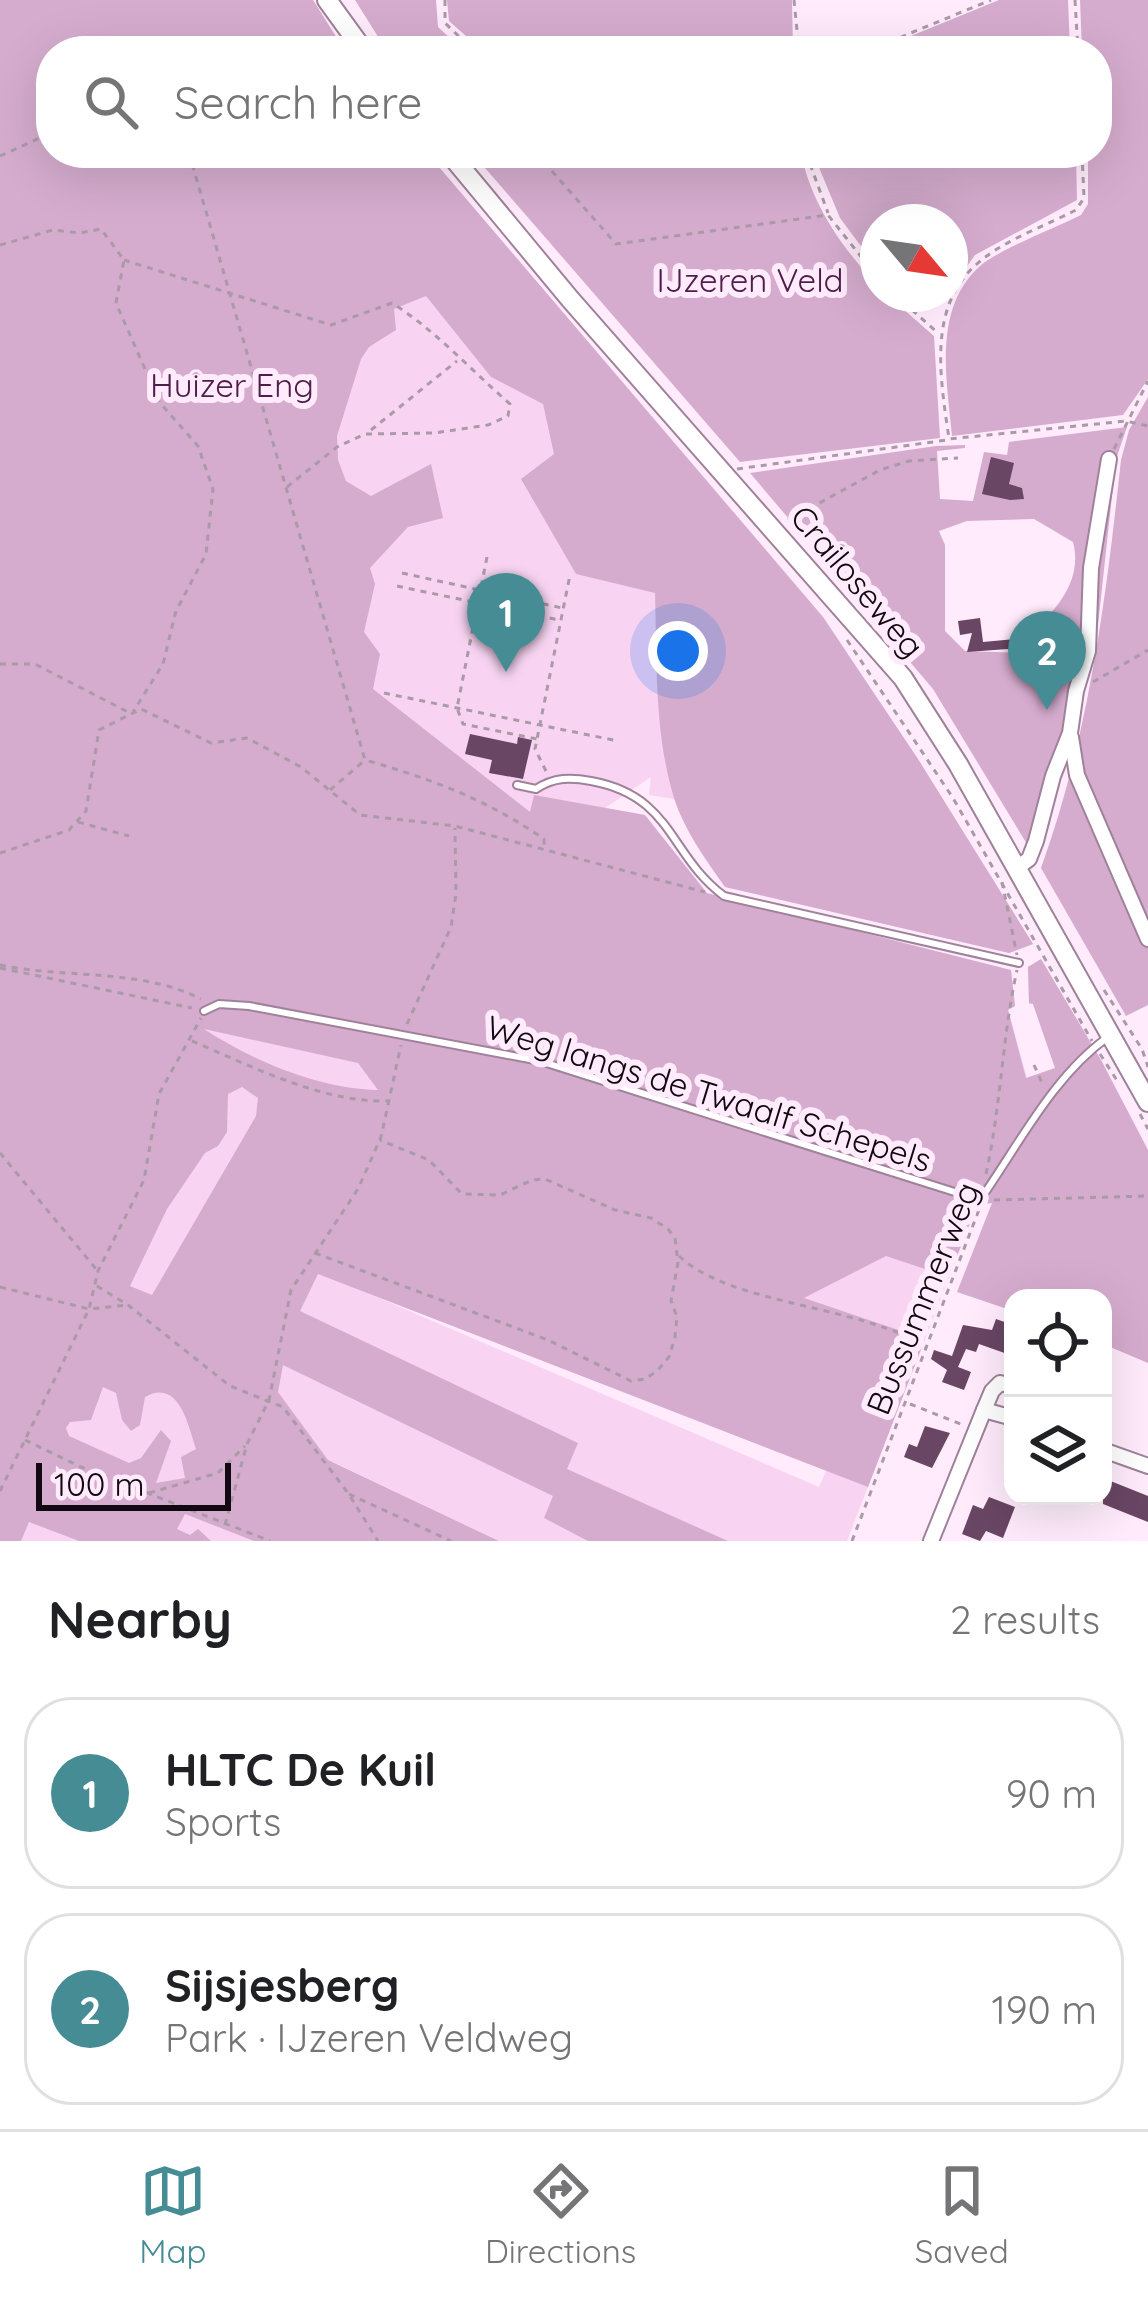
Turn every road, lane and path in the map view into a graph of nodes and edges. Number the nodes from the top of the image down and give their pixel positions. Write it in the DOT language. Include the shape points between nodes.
graph roads {
  1 [pos="327,0"];
  2 [pos="446,0"];
  3 [pos="794,0"];
  4 [pos="991,0"];
  5 [pos="1076,0"];
  6 [pos="353,36"];
  7 [pos="458,36"];
  8 [pos="798,36"];
  9 [pos="903,36"];
  10 [pos="1077,36"];
  11 [pos="36,139"];
  12 [pos="0,155"];
  13 [pos="193,168"];
  14 [pos="461,168"];
  15 [pos="549,168"];
  16 [pos="811,168"];
  17 [pos="1083,168"];
  18 [pos="828,214"];
  19 [pos="0,245"];
  20 [pos="860,255"];
  21 [pos="124,260"];
  22 [pos="230,295"];
  23 [pos="915,312"];
  24 [pos="941,335"];
  25 [pos="459,360"];
  26 [pos="1148,381"];
  27 [pos="1126,421"];
  28 [pos="1148,428"];
  29 [pos="365,434"];
  30 [pos="949,439"];
  31 [pos="958,458"];
  32 [pos="1109,459"];
  33 [pos="729,477"];
  34 [pos="286,488"];
  35 [pos="776,530"];
  36 [pos="487,556"];
  37 [pos="402,573"];
  38 [pos="570,574"];
  39 [pos="397,586"];
  40 [pos="481,590"];
  41 [pos="478,603"];
  42 [pos="563,609"];
  43 [pos="561,620"];
  44 [pos="846,638"];
  45 [pos="1148,650"];
  46 [pos="0,664"];
  47 [pos="1076,692"];
  48 [pos="384,693"];
  49 [pos="457,708"];
  50 [pos="132,714"];
  51 [pos="540,724"];
  52 [pos="1070,733"];
  53 [pos="537,740"];
  54 [pos="618,741"];
  55 [pos="365,760"];
  56 [pos="550,780"];
  57 [pos="517,785"];
  58 [pos="330,791"];
  59 [pos="76,821"];
  60 [pos="454,826"];
  61 [pos="129,836"];
  62 [pos="544,850"];
  63 [pos="0,854"];
  64 [pos="1009,873"];
  65 [pos="724,896"];
  66 [pos="1148,939"];
  67 [pos="1043,956"];
  68 [pos="1021,963"];
  69 [pos="0,966"];
  70 [pos="208,1010"];
  71 [pos="403,1034"];
  72 [pos="1111,1035"];
  73 [pos="189,1039"];
  74 [pos="1034,1065"];
  75 [pos="1049,1100"];
  76 [pos="390,1101"];
  77 [pos="1148,1102"];
  78 [pos="380,1140"];
  79 [pos="0,1153"];
  80 [pos="1148,1196"];
  81 [pos="980,1200"];
  82 [pos="315,1253"];
  83 [pos="677,1255"];
  84 [pos="98,1271"];
  85 [pos="96,1285"];
  86 [pos="0,1287"];
  87 [pos="128,1305"];
  88 [pos="89,1310"];
  89 [pos="928,1348"];
  90 [pos="1004,1384"];
  91 [pos="269,1400"];
  92 [pos="907,1402"];
  93 [pos="984,1410"];
  94 [pos="1004,1416"];
  95 [pos="975,1430"];
  96 [pos="23,1439"];
  97 [pos="247,1444"];
  98 [pos="1112,1453"];
  99 [pos="1148,1466"];
  100 [pos="0,1491"];
  101 [pos="348,1493"];
  102 [pos="147,1494"];
  103 [pos="225,1525"];
  104 [pos="269,1541"];
  105 [pos="378,1541"];
  106 [pos="452,1541"];
  107 [pos="852,1541"];
  108 [pos="931,1541"];
  1 -- 6 [label="main road"];
  2 -- 7 [label="path" via="445,23"];
  3 -- 8 [label="path"];
  4 -- 9 [label="path"];
  5 -- 10 [label="path"];
  11 -- 12 [label="path"];
  13 -- 22 [label="path"];
  14 -- 33 [label="main road, Crailoseweg"];
  15 -- 18 [label="path" via="616,244"];
  16 -- 18 [label="path"];
  17 -- 24 [label="path" via="1084,198 1076,210 976,264"];
  18 -- 20 [label="path"];
  19 -- 21 [label="path" via="53,230 101,229"];
  21 -- 22 [label="path"];
  21 -- 50 [label="path" via="116,304 160,403 198,446 213,489 206,554 176,611 163,664"];
  22 -- 25 [label="path" via="331,326 392,303"];
  22 -- 34 [label="path"];
  23 -- 24 [label="path"];
  24 -- 30 [label="path"];
  25 -- 29 [label="path"];
  25 -- 29 [label="path" via="511,404 508,416 434,433"];
  26 -- 27 [label="path"];
  27 -- 28 [label="path"];
  27 -- 30 [label="path"];
  27 -- 32 [label="path"];
  29 -- 34 [label="path"];
  30 -- 33 [label="path" via="746,466"];
  31 -- 35 [label="path" via="880,470"];
  32 -- 47 [label="street" via="1091,568 1088,651"];
  33 -- 35 [label="main road, Crailoseweg"];
  34 -- 55 [label="path"];
  35 -- 64 [label="main road, Crailoseweg" via="903,678 958,764"];
  36 -- 40 [label="path"];
  37 -- 40 [label="path"];
  38 -- 42 [label="path"];
  39 -- 41 [label="path"];
  40 -- 41 [label="path"];
  40 -- 42 [label="path"];
  41 -- 43 [label="path"];
  41 -- 49 [label="path"];
  42 -- 43 [label="path"];
  43 -- 51 [label="path"];
  44 -- 64 [label="path, Crailoseweg"];
  45 -- 47 [label="path"];
  46 -- 50 [label="path" via="35,664"];
  47 -- 52 [label="street"];
  48 -- 49 [label="path"];
  49 -- 51 [label="path"];
  49 -- 53 [label="path" via="463,724"];
  50 -- 58 [label="path" via="142,709 211,743 247,738"];
  50 -- 59 [label="path" via="99,730 86,811"];
  51 -- 53 [label="path"];
  51 -- 54 [label="path"];
  52 -- 64 [label="street" via="1029,859"];
  52 -- 66 [label="street" via="1077,775"];
  53 -- 56 [label="path"];
  55 -- 58 [label="path"];
  55 -- 62 [label="path" via="438,780 519,821 544,838"];
  56 -- 57 [label="lane" via="536,789"];
  56 -- 65 [label="lane" via="615,785 645,801"];
  58 -- 60 [label="path" via="360,815"];
  59 -- 61 [label="path"];
  59 -- 63 [label="path"];
  60 -- 62 [label="path"];
  60 -- 71 [label="path" via="451,927"];
  62 -- 65 [label="path"];
  64 -- 67 [label="path, Crailoseweg"];
  64 -- 68 [label="path"];
  64 -- 72 [label="main road, Crailoseweg" via="1028,888"];
  65 -- 68 [label="lane"];
  68 -- 81 [label="path"];
  69 -- 70 [label="path"];
  69 -- 70 [label="path" via="142,978 197,996"];
  70 -- 71 [label="lane, Weg langs de Twaalf Schepels" via="248,1006"];
  70 -- 73 [label="path"];
  71 -- 76 [label="path"];
  71 -- 81 [label="lane, Weg langs de Twaalf Schepels" via="540,1061"];
  72 -- 75 [label="lane, Bussummerweg"];
  72 -- 77 [label="main road, Crailoseweg"];
  73 -- 76 [label="path" via="322,1090"];
  73 -- 84 [label="path" via="159,1094 144,1180"];
  74 -- 75 [label="path"];
  75 -- 81 [label="lane, Bussummerweg"];
  76 -- 78 [label="path"];
  78 -- 82 [label="path"];
  78 -- 83 [label="path" via="429,1160 462,1193 500,1195 545,1179 651,1218 668,1229"];
  79 -- 84 [label="path"];
  80 -- 81 [label="path"];
  81 -- 89 [label="path, Bussummerweg"];
  82 -- 83 [label="path" via="548,1340 631,1382 669,1357"];
  82 -- 91 [label="path" via="291,1289"];
  83 -- 89 [label="path" via="711,1276"];
  84 -- 85 [label="path"];
  85 -- 87 [label="path"];
  85 -- 88 [label="path"];
  86 -- 88 [label="path"];
  87 -- 88 [label="path"];
  87 -- 91 [label="path" via="230,1386"];
  88 -- 96 [label="path"];
  89 -- 92 [label="path, Bussummerweg"];
  90 -- 93 [label="street"];
  91 -- 97 [label="path"];
  91 -- 101 [label="path" via="283,1407"];
  92 -- 95 [label="path"];
  92 -- 107 [label="path, Bussummerweg"];
  93 -- 94 [label="street"];
  93 -- 95 [label="street"];
  95 -- 108 [label="street"];
  96 -- 100 [label="path"];
  96 -- 102 [label="path"];
  97 -- 102 [label="path" via="218,1473"];
  97 -- 103 [label="path"];
  98 -- 99 [label="street"];
  101 -- 105 [label="path"];
  101 -- 106 [label="path"];
  102 -- 103 [label="path"];
  103 -- 104 [label="path"];
}
